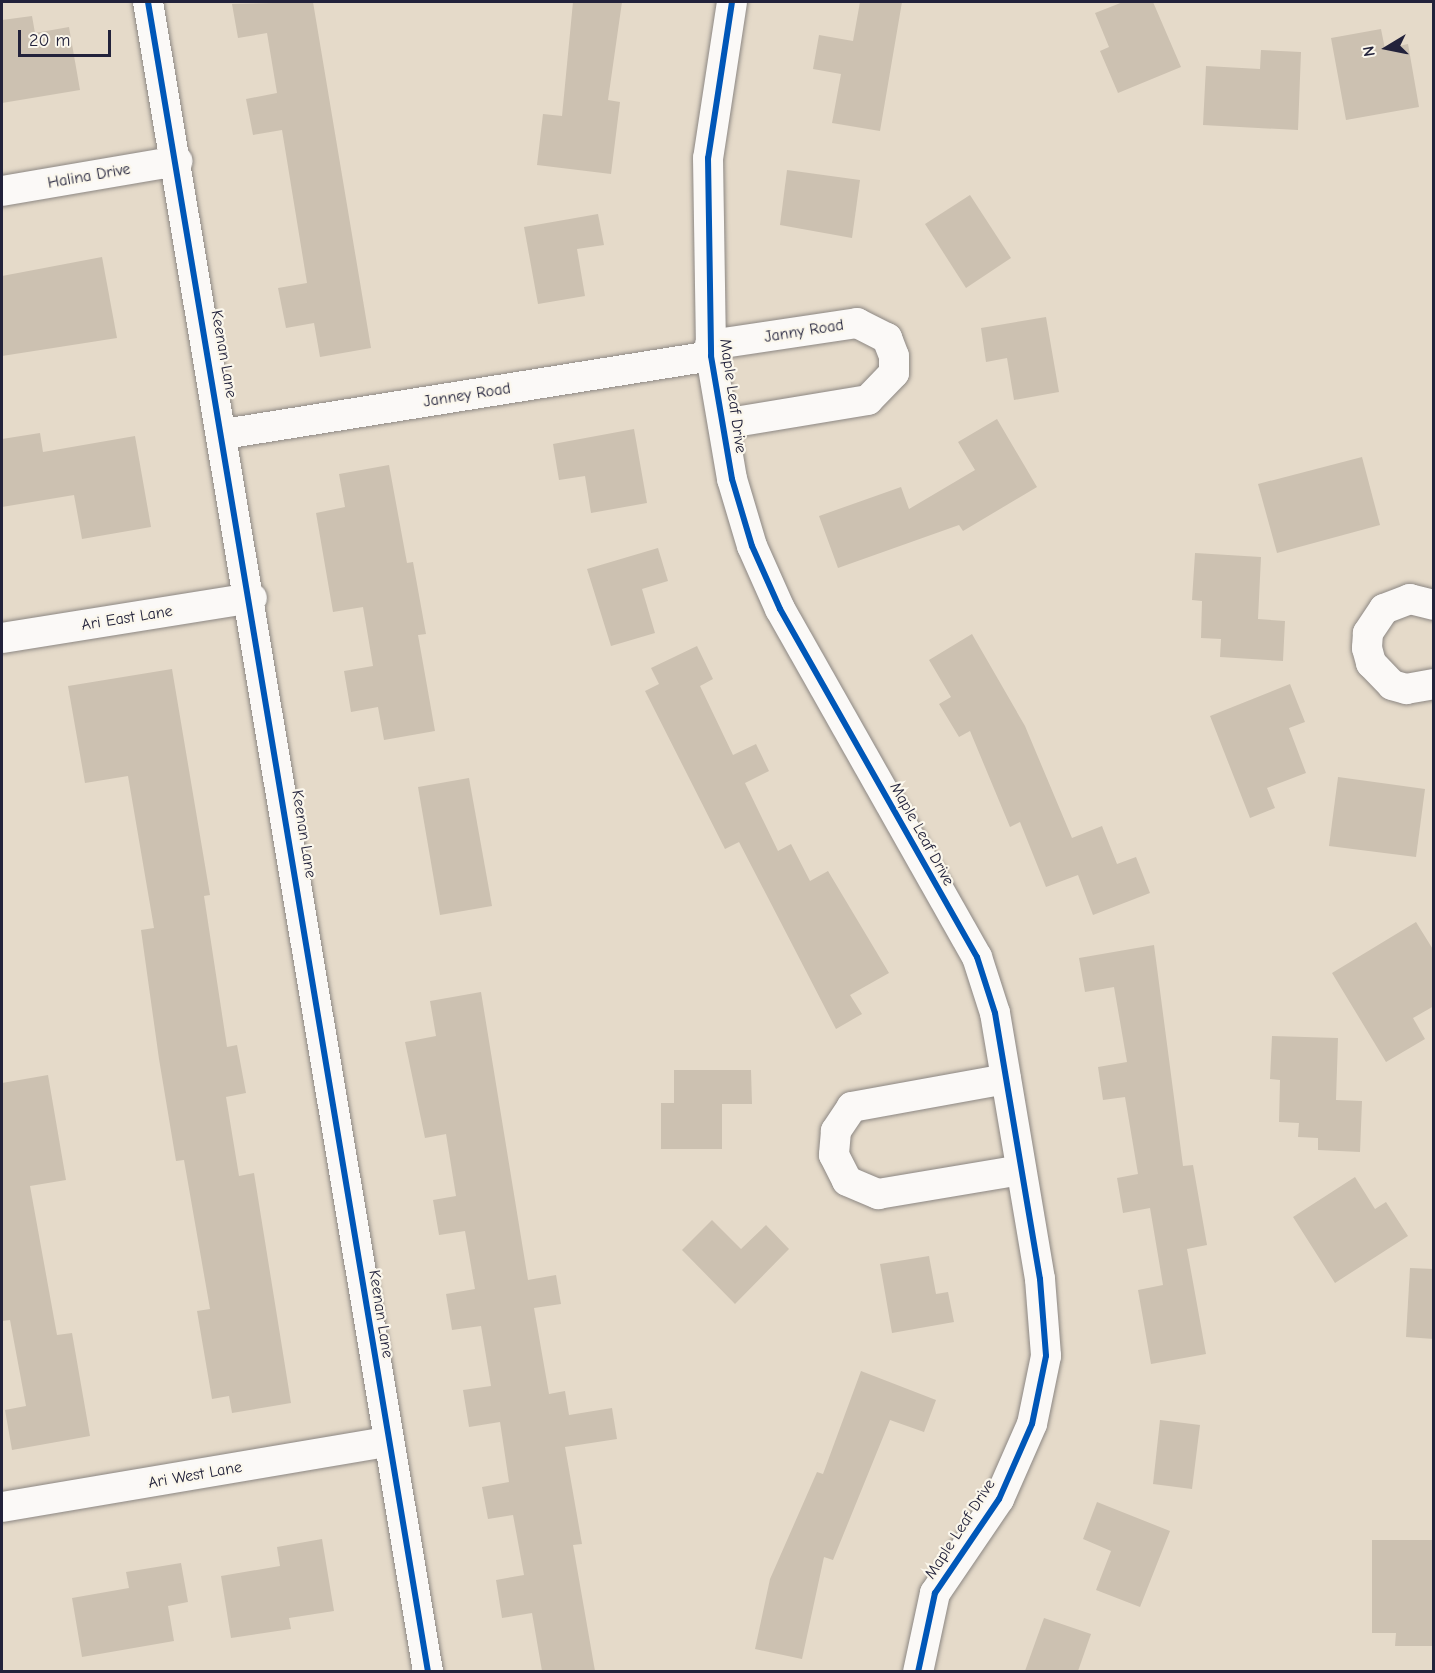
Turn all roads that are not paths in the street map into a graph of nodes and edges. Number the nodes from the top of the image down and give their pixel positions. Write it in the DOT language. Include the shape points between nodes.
graph roads {
  1 [pos="148,2"];
  2 [pos="732,2"];
  3 [pos="177,161"];
  4 [pos="2,191"];
  5 [pos="710,351"];
  6 [pos="723,424"];
  7 [pos="224,434"];
  8 [pos="252,598"];
  9 [pos="1434,605"];
  10 [pos="2,638"];
  11 [pos="1434,684"];
  12 [pos="1006,1080"];
  13 [pos="1021,1170"];
  14 [pos="388,1442"];
  15 [pos="2,1508"];
  16 [pos="428,1671"];
  17 [pos="918,1671"];
  1 -- 3 [label="street, Keenan Lane"];
  2 -- 5 [label="street, Maple Leaf Drive" via="708,158"];
  3 -- 4 [label="street, Halina Drive"];
  3 -- 7 [label="street, Keenan Lane"];
  5 -- 6 [label="street, Maple Leaf Drive"];
  5 -- 6 [label="street, Janny Road" via="857,323 887,338 894,356 894,373 868,400"];
  5 -- 7 [label="street, Janney Road"];
  6 -- 12 [label="street, Maple Leaf Drive" via="752,546 780,609 977,957 995,1013"];
  7 -- 8 [label="street, Keenan Lane"];
  8 -- 10 [label="street, Ari East Lane"];
  8 -- 14 [label="street, Keenan Lane"];
  9 -- 11 [label="street" via="1410,599 1384,609 1368,633 1367,648 1371,663 1392,685 1406,689"];
  12 -- 13 [label="street, Maple Leaf Drive"];
  12 -- 13 [label="street" via="852,1107 836,1131 834,1155 847,1181 878,1194"];
  13 -- 17 [label="street, Maple Leaf Drive" via="1041,1290 1046,1356 1032,1424 999,1499 935,1593"];
  14 -- 15 [label="street, Ari West Lane"];
  14 -- 16 [label="street, Keenan Lane"];
}
